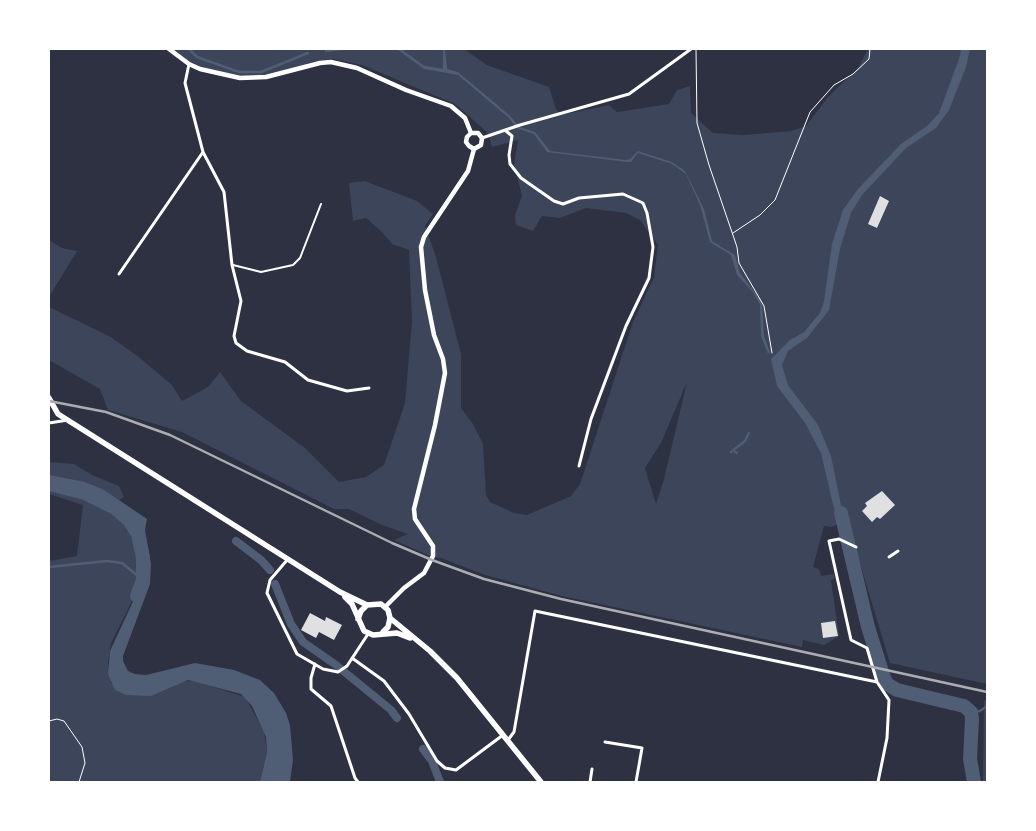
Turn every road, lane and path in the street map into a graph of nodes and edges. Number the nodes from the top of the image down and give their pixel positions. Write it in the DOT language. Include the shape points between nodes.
graph roads {
  1 [pos="170,49"];
  2 [pos="691,49"];
  3 [pos="696,49"];
  4 [pos="870,49"];
  5 [pos="189,64"];
  6 [pos="506,131"];
  7 [pos="471,133"];
  8 [pos="482,138"];
  9 [pos="474,149"];
  10 [pos="203,152"];
  11 [pos="321,204"];
  12 [pos="733,233"];
  13 [pos="232,265"];
  14 [pos="119,274"];
  15 [pos="772,353"];
  16 [pos="369,388"];
  17 [pos="49,398"];
  18 [pos="68,420"];
  19 [pos="49,423"];
  20 [pos="580,466"];
  21 [pos="856,547"];
  22 [pos="898,551"];
  23 [pos="889,557"];
  24 [pos="288,558"];
  25 [pos="340,592"];
  26 [pos="367,605"];
  27 [pos="385,607"];
  28 [pos="390,618"];
  29 [pos="358,619"];
  30 [pos="381,633"];
  31 [pos="368,634"];
  32 [pos="417,641"];
  33 [pos="352,658"];
  34 [pos="315,664"];
  35 [pos="877,682"];
  36 [pos="49,721"];
  37 [pos="503,735"];
  38 [pos="508,740"];
  39 [pos="605,742"];
  40 [pos="592,769"];
  41 [pos="79,782"];
  42 [pos="358,782"];
  43 [pos="541,782"];
  44 [pos="590,782"];
  45 [pos="636,782"];
  46 [pos="878,782"];
  1 -- 5 [label="street"];
  2 -- 6 [label="street" via="629,94 520,124"];
  3 -- 12 [label="path" via="697,123 708,165"];
  4 -- 12 [label="path" via="869,59 834,85 810,112 775,200 764,212"];
  5 -- 7 [label="street" via="240,78 266,77 331,62 357,68 451,106 465,118"];
  5 -- 10 [label="street" via="184,83"];
  6 -- 8 [label="street"];
  6 -- 20 [label="street" via="512,136 510,164 521,178 554,201 563,204 579,198 623,194 642,203 647,212 653,247 648,278 626,326 592,419"];
  7 -- 8 [label="street" via="478,133"];
  7 -- 9 [label="street" via="466,142"];
  8 -- 9 [label="street" via="481,145"];
  9 -- 27 [label="street" via="468,171 424,237 421,247 425,290 445,373 414,509 415,519 433,546 433,556 424,573"];
  10 -- 13 [label="street" via="224,192"];
  10 -- 14 [label="street"];
  11 -- 13 [label="lane" via="300,258 293,265 261,272"];
  12 -- 15 [label="path" via="744,274 764,306"];
  13 -- 16 [label="street" via="241,300 234,336 236,343 247,352 285,362 308,380 347,391"];
  17 -- 18 [label="main road" via="58,414"];
  18 -- 19 [label="street"];
  18 -- 24 [label="main road"];
  21 -- 35 [label="street" via="840,539 829,541 849,633 852,640 867,648"];
  22 -- 23 [label="street"];
  24 -- 25 [label="main road"];
  24 -- 34 [label="street" via="270,580 268,593 297,654"];
  25 -- 26 [label="main road"];
  25 -- 29 [label="main road" via="352,604"];
  26 -- 27 [label="main road" via="376,603"];
  26 -- 29 [label="main road"];
  27 -- 28 [label="main road"];
  28 -- 30 [label="main road" via="388,627"];
  28 -- 32 [label="main road"];
  29 -- 31 [label="main road"];
  30 -- 31 [label="main road"];
  30 -- 32 [label="main road" via="398,633"];
  31 -- 33 [label="street"];
  32 -- 37 [label="main road" via="452,673"];
  33 -- 34 [label="street" via="341,670 330,671"];
  33 -- 37 [label="street" via="384,681 409,714 437,761 445,768 456,770"];
  34 -- 42 [label="street" via="311,689 331,706"];
  35 -- 38 [label="street" via="535,611 514,732"];
  35 -- 46 [label="street" via="888,696 890,707"];
  36 -- 41 [label="path" via="64,721 82,747 85,763"];
  37 -- 38 [label="main road"];
  38 -- 43 [label="main road"];
  39 -- 45 [label="street" via="642,748"];
  40 -- 44 [label="street"];
}
